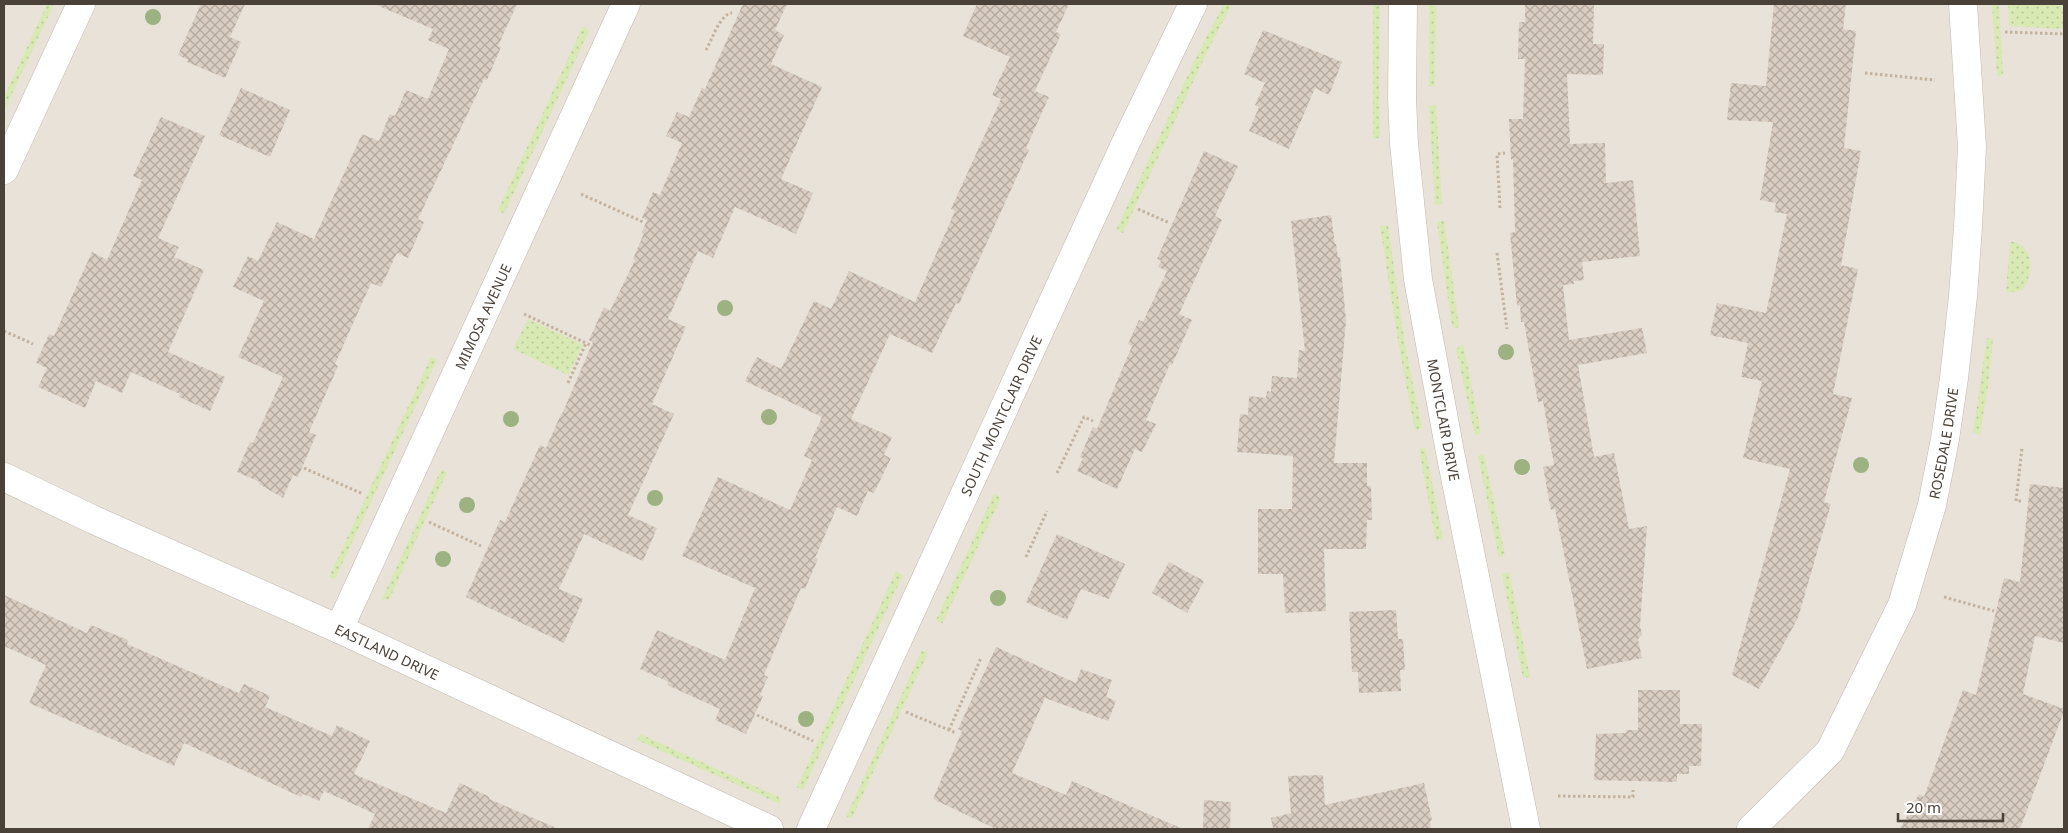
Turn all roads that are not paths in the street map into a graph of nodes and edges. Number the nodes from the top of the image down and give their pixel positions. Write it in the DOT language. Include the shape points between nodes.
graph roads {
  1 [pos="81,4"];
  2 [pos="626,4"];
  3 [pos="1193,4"];
  4 [pos="1403,4"];
  5 [pos="1963,4"];
  6 [pos="4,170"];
  7 [pos="4,477"];
  8 [pos="339,629"];
  9 [pos="769,829"];
  10 [pos="811,829"];
  11 [pos="1526,829"];
  12 [pos="1752,829"];
  1 -- 6 [label="street"];
  2 -- 8 [label="street, MIMOSA AVENUE"];
  3 -- 10 [label="street, SOUTH MONTCLAIR DRIVE" via="1127,140"];
  4 -- 11 [label="street, MONTCLAIR DRIVE" via="1404,144 1418,279"];
  5 -- 12 [label="street, ROSEDALE DRIVE" via="1972,147 1968,227 1954,378 1932,505 1902,605 1830,751"];
  7 -- 8 [label="street, EASTLAND DRIVE"];
  8 -- 9 [label="street, EASTLAND DRIVE"];
}
